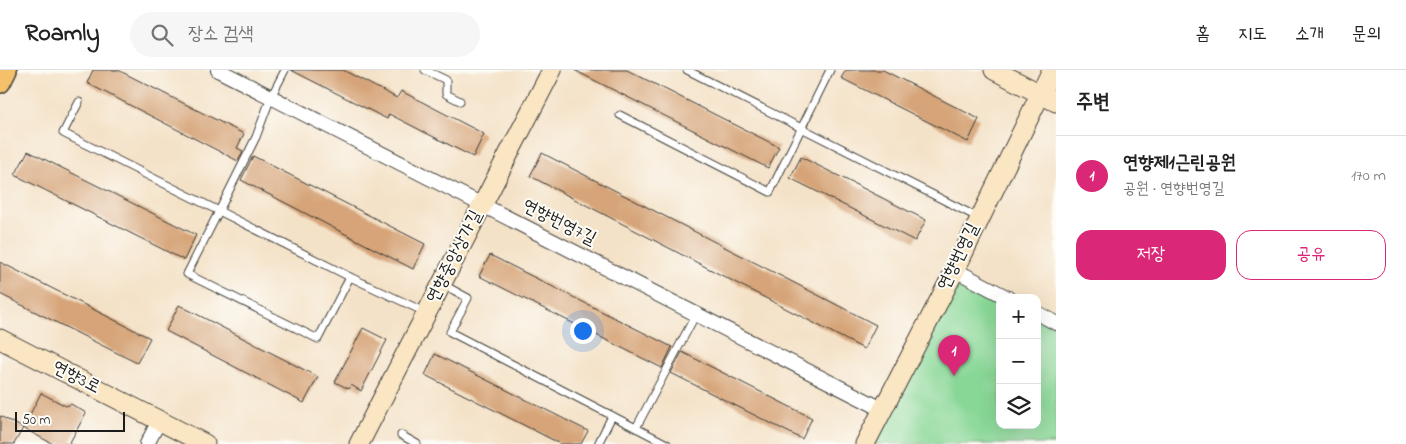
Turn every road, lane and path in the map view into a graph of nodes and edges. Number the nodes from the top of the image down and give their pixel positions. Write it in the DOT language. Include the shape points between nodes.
graph roads {
  1 [pos="6,70"];
  2 [pos="218,70"];
  3 [pos="285,70"];
  4 [pos="425,70"];
  5 [pos="552,70"];
  6 [pos="688,70"];
  7 [pos="830,70"];
  8 [pos="994,70"];
  9 [pos="1052,70"];
  10 [pos="0,82"];
  11 [pos="271,97"];
  12 [pos="1048,98"];
  13 [pos="460,101"];
  14 [pos="80,102"];
  15 [pos="620,115"];
  16 [pos="801,128"];
  17 [pos="482,205"];
  18 [pos="219,211"];
  19 [pos="979,218"];
  20 [pos="954,270"];
  21 [pos="350,277"];
  22 [pos="441,284"];
  23 [pos="1000,294"];
  24 [pos="427,313"];
  25 [pos="696,314"];
  26 [pos="1041,315"];
  27 [pos="1056,323"];
  28 [pos="0,339"];
  29 [pos="882,409"];
  30 [pos="612,416"];
  31 [pos="159,421"];
  32 [pos="636,428"];
  33 [pos="401,435"];
  34 [pos="147,444"];
  35 [pos="206,444"];
  36 [pos="359,444"];
  37 [pos="418,444"];
  38 [pos="598,444"];
  39 [pos="667,444"];
  40 [pos="865,444"];
  1 -- 10 [label="main road"];
  2 -- 11 [label="street, 연향번영7길"];
  3 -- 11 [label="lane"];
  4 -- 13 [label="lane" via="446,80 446,94"];
  5 -- 17 [label="street, 연향중앙상가길"];
  6 -- 16 [label="lane"];
  7 -- 16 [label="lane"];
  8 -- 12 [label="street"];
  9 -- 12 [label="street, 연향번영길"];
  11 -- 17 [label="street, 연향번영7길"];
  11 -- 18 [label="lane" via="256,137"];
  12 -- 19 [label="street, 연향번영길"];
  14 -- 18 [label="lane" via="63,133"];
  15 -- 16 [label="lane" via="770,192"];
  16 -- 19 [label="lane"];
  17 -- 22 [label="street, 연향중앙상가길"];
  17 -- 25 [label="street, 연향번영7길"];
  18 -- 21 [label="lane"];
  18 -- 21 [label="lane" via="187,274 318,339"];
  19 -- 20 [label="street, 연향번영길"];
  20 -- 23 [label="street"];
  20 -- 29 [label="street, 연향번영길"];
  21 -- 24 [label="lane"];
  22 -- 24 [label="street, 연향중앙상가길"];
  22 -- 30 [label="lane" via="468,298 450,332"];
  24 -- 36 [label="street, 연향중앙상가길"];
  25 -- 29 [label="street, 연향번영7길"];
  25 -- 32 [label="lane"];
  26 -- 27 [label="street"];
  28 -- 31 [label="street, 연향3로"];
  29 -- 40 [label="street, 연향번영길"];
  30 -- 32 [label="lane"];
  30 -- 38 [label="lane"];
  31 -- 34 [label="street"];
  31 -- 35 [label="street, 연향3로"];
  32 -- 39 [label="lane"];
  33 -- 37 [label="lane"];
}
